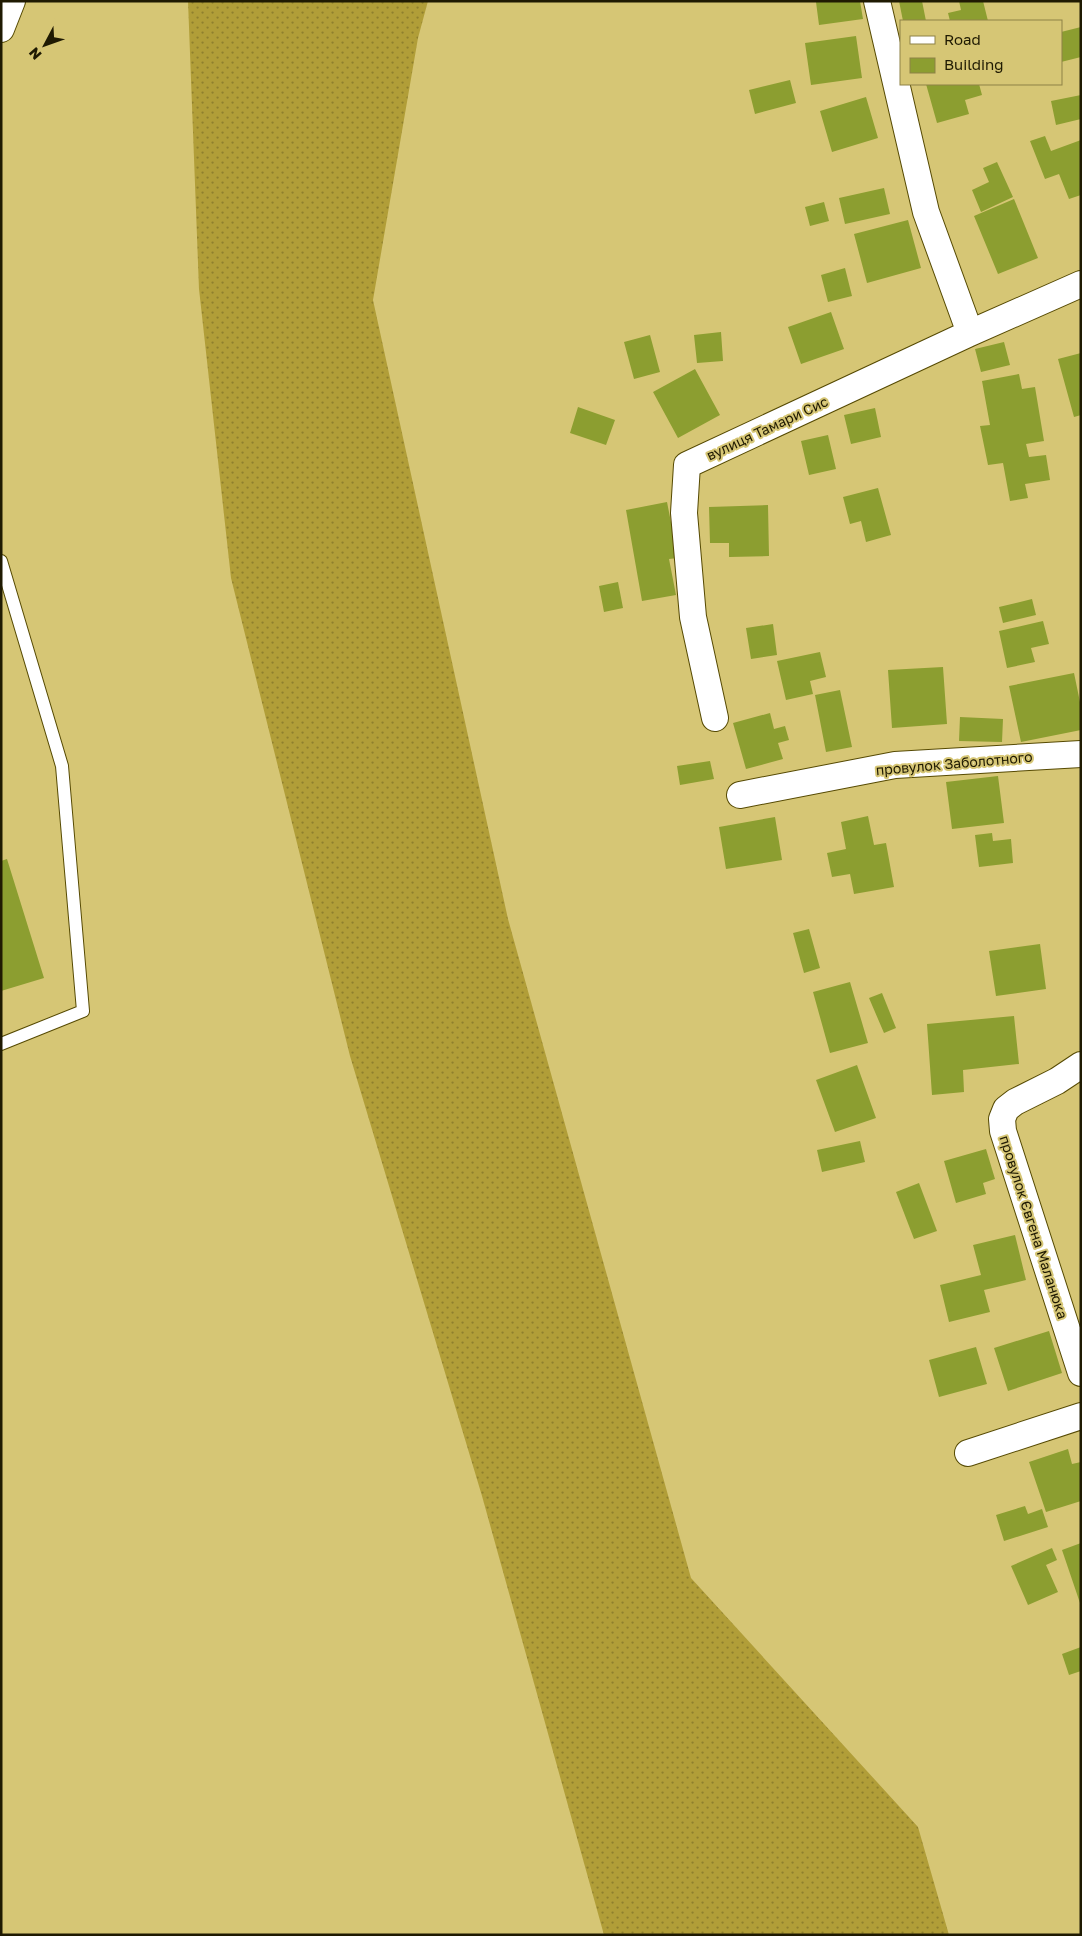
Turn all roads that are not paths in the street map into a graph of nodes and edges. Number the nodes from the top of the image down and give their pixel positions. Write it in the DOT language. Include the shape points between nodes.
graph roads {
  1 [pos="12,1"];
  2 [pos="877,1"];
  3 [pos="1,29"];
  4 [pos="1081,284"];
  5 [pos="970,333"];
  6 [pos="2,568"];
  7 [pos="715,718"];
  8 [pos="1081,754"];
  9 [pos="740,795"];
  10 [pos="1,1044"];
  11 [pos="1081,1066"];
  12 [pos="1081,1373"];
  13 [pos="1081,1416"];
  14 [pos="968,1453"];
  1 -- 3 [label="street"];
  2 -- 5 [label="street" via="926,212"];
  4 -- 5 [label="street, вулиця Тамари Сис"];
  5 -- 7 [label="street, вулиця Тамари Сис" via="687,465 684,513 693,617"];
  6 -- 10 [label="lane" via="62,766 83,1011"];
  8 -- 9 [label="street, провулок Заболотного" via="895,765"];
  11 -- 12 [label="street, провулок Євгена Маланюка" via="1015,1102 1006,1109 1002,1120"];
  13 -- 14 [label="street"];
}
